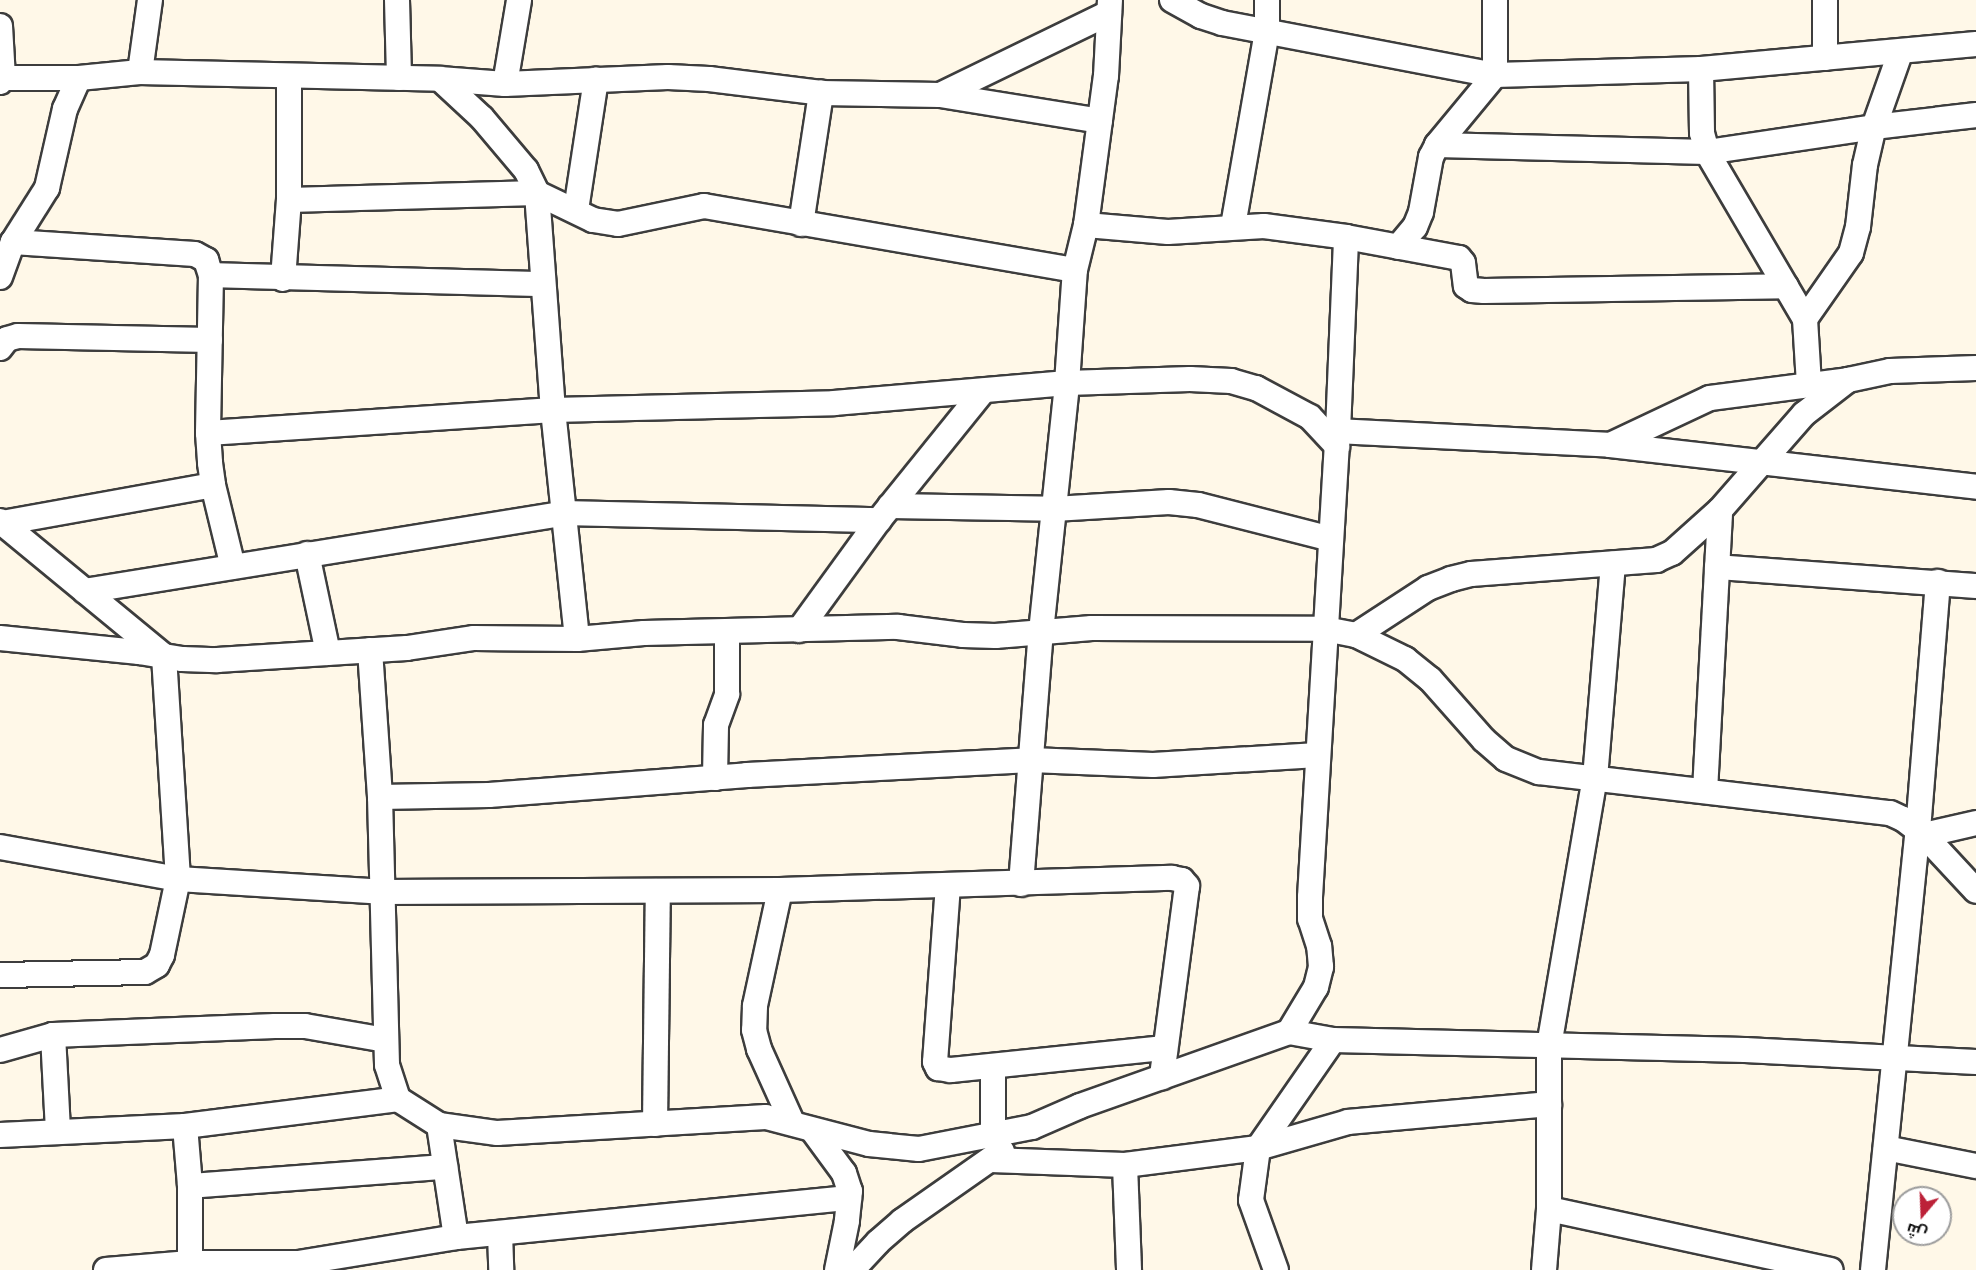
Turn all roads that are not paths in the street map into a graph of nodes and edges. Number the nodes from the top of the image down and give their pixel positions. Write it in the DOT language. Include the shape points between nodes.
graph roads {
  1 [pos="150,0"];
  2 [pos="397,0"];
  3 [pos="519,0"];
  4 [pos="1172,0"];
  5 [pos="1266,0"];
  6 [pos="1495,0"];
  7 [pos="1825,0"];
  8 [pos="1110,6"];
  9 [pos="0,26"];
  10 [pos="1267,31"];
  11 [pos="1976,44"];
  12 [pos="1900,53"];
  13 [pos="1825,58"];
  14 [pos="1701,69"];
  15 [pos="140,72"];
  16 [pos="1495,75"];
  17 [pos="289,76"];
  18 [pos="80,78"];
  19 [pos="399,78"];
  20 [pos="440,79"];
  21 [pos="2,80"];
  22 [pos="596,80"];
  23 [pos="505,84"];
  24 [pos="821,93"];
  25 [pos="940,95"];
  26 [pos="1976,115"];
  27 [pos="1100,121"];
  28 [pos="1874,127"];
  29 [pos="1437,145"];
  30 [pos="1707,152"];
  31 [pos="537,193"];
  32 [pos="289,200"];
  33 [pos="576,210"];
  34 [pos="801,224"];
  35 [pos="1086,225"];
  36 [pos="1233,226"];
  37 [pos="1346,237"];
  38 [pos="13,242"];
  39 [pos="1398,247"];
  40 [pos="1075,270"];
  41 [pos="0,272"];
  42 [pos="212,275"];
  43 [pos="283,279"];
  44 [pos="543,284"];
  45 [pos="1785,286"];
  46 [pos="1805,319"];
  47 [pos="210,340"];
  48 [pos="0,348"];
  49 [pos="1976,368"];
  50 [pos="1848,380"];
  51 [pos="1067,384"];
  52 [pos="1809,385"];
  53 [pos="983,391"];
  54 [pos="553,410"];
  55 [pos="208,434"];
  56 [pos="1338,438"];
  57 [pos="1610,445"];
  58 [pos="1762,461"];
  59 [pos="213,485"];
  60 [pos="1976,487"];
  61 [pos="1054,509"];
  62 [pos="1720,510"];
  63 [pos="564,513"];
  64 [pos="885,513"];
  65 [pos="1,522"];
  66 [pos="1331,539"];
  67 [pos="308,554"];
  68 [pos="1613,564"];
  69 [pos="233,567"];
  70 [pos="1717,567"];
  71 [pos="1938,582"];
  72 [pos="1976,586"];
  73 [pos="85,591"];
  74 [pos="1325,629"];
  75 [pos="799,630"];
  76 [pos="1041,632"];
  77 [pos="727,633"];
  78 [pos="1356,635"];
  79 [pos="0,638"];
  80 [pos="577,639"];
  81 [pos="370,650"];
  82 [pos="328,653"];
  83 [pos="164,656"];
  84 [pos="1318,755"];
  85 [pos="1031,760"];
  86 [pos="715,778"];
  87 [pos="1595,778"];
  88 [pos="1705,791"];
  89 [pos="380,797"];
  90 [pos="1976,823"];
  91 [pos="1921,832"];
  92 [pos="0,847"];
  93 [pos="178,879"];
  94 [pos="1020,884"];
  95 [pos="948,885"];
  96 [pos="780,890"];
  97 [pos="658,891"];
  98 [pos="1976,891"];
  99 [pos="382,892"];
  100 [pos="0,975"];
  101 [pos="1289,1032"];
  102 [pos="53,1035"];
  103 [pos="386,1040"];
  104 [pos="1333,1040"];
  105 [pos="1550,1046"];
  106 [pos="1166,1048"];
  107 [pos="0,1050"];
  108 [pos="1896,1058"];
  109 [pos="1976,1062"];
  110 [pos="993,1066"];
  111 [pos="1162,1077"];
  112 [pos="398,1099"];
  113 [pos="1549,1104"];
  114 [pos="655,1124"];
  115 [pos="439,1125"];
  116 [pos="185,1126"];
  117 [pos="802,1127"];
  118 [pos="1032,1127"];
  119 [pos="58,1132"];
  120 [pos="0,1135"];
  121 [pos="993,1136"];
  122 [pos="1258,1148"];
  123 [pos="1886,1148"];
  124 [pos="991,1160"];
  125 [pos="1125,1165"];
  126 [pos="1976,1166"];
  127 [pos="446,1167"];
  128 [pos="190,1186"];
  129 [pos="849,1198"];
  130 [pos="1549,1209"];
  131 [pos="500,1233"];
  132 [pos="456,1237"];
  133 [pos="356,1262"];
  134 [pos="190,1267"];
  135 [pos="1875,1268"];
  136 [pos="106,1270"];
  137 [pos="501,1270"];
  138 [pos="837,1270"];
  139 [pos="852,1270"];
  140 [pos="1129,1270"];
  141 [pos="1276,1270"];
  142 [pos="1544,1270"];
  143 [pos="1830,1270"];
  1 -- 15 [label="street"];
  2 -- 19 [label="street"];
  3 -- 23 [label="street"];
  4 -- 10 [label="street" via="1202,16"];
  5 -- 10 [label="street"];
  6 -- 16 [label="street"];
  7 -- 13 [label="street"];
  8 -- 25 [label="street"];
  8 -- 27 [label="street"];
  9 -- 21 [label="street"];
  10 -- 16 [label="street"];
  10 -- 36 [label="street"];
  11 -- 12 [label="street"];
  12 -- 13 [label="street"];
  12 -- 28 [label="street"];
  13 -- 14 [label="street"];
  14 -- 16 [label="street"];
  14 -- 30 [label="street" via="1702,133"];
  15 -- 17 [label="street"];
  15 -- 18 [label="street"];
  16 -- 29 [label="street"];
  17 -- 19 [label="street"];
  17 -- 32 [label="street"];
  18 -- 21 [label="street"];
  18 -- 38 [label="street" via="65,109 46,188"];
  19 -- 20 [label="street"];
  20 -- 23 [label="street"];
  20 -- 31 [label="street" via="513,152"];
  22 -- 23 [label="street"];
  22 -- 24 [label="street" via="688,78"];
  22 -- 33 [label="street"];
  24 -- 25 [label="street"];
  24 -- 34 [label="street"];
  25 -- 27 [label="street"];
  26 -- 28 [label="street"];
  27 -- 35 [label="street"];
  28 -- 30 [label="street"];
  28 -- 46 [label="street" via="1864,165 1858,227 1851,253"];
  29 -- 30 [label="street"];
  29 -- 39 [label="street" via="1431,157 1421,212"];
  30 -- 45 [label="street"];
  31 -- 32 [label="street"];
  31 -- 33 [label="street"];
  31 -- 44 [label="street"];
  32 -- 43 [label="street"];
  33 -- 34 [label="street" via="593,220 618,224 704,206"];
  34 -- 40 [label="street"];
  35 -- 36 [label="street" via="1168,232"];
  35 -- 40 [label="street"];
  36 -- 37 [label="street" via="1264,226"];
  37 -- 39 [label="street"];
  37 -- 56 [label="street"];
  38 -- 41 [label="street"];
  38 -- 42 [label="street" via="195,254 206,260"];
  39 -- 45 [label="street" via="1459,258 1466,286 1472,290"];
  40 -- 51 [label="street"];
  42 -- 43 [label="street"];
  42 -- 47 [label="street"];
  43 -- 44 [label="street"];
  44 -- 54 [label="street"];
  45 -- 46 [label="street"];
  46 -- 52 [label="street"];
  47 -- 48 [label="street" via="18,336 7,339"];
  47 -- 55 [label="street"];
  49 -- 50 [label="street" via="1890,371"];
  50 -- 52 [label="street"];
  50 -- 58 [label="street" via="1804,414"];
  51 -- 53 [label="street"];
  51 -- 56 [label="street" via="1231,381 1287,403"];
  51 -- 61 [label="street"];
  52 -- 57 [label="street" via="1710,398"];
  53 -- 54 [label="street" via="834,403"];
  53 -- 64 [label="street"];
  54 -- 55 [label="street"];
  54 -- 63 [label="street"];
  55 -- 59 [label="street"];
  56 -- 57 [label="street"];
  56 -- 66 [label="street"];
  57 -- 58 [label="street"];
  58 -- 60 [label="street"];
  58 -- 62 [label="street"];
  59 -- 65 [label="street"];
  59 -- 69 [label="street"];
  61 -- 64 [label="street"];
  61 -- 66 [label="street" via="1140,502 1198,505"];
  61 -- 76 [label="street"];
  62 -- 68 [label="street" via="1672,553 1656,560"];
  62 -- 70 [label="street"];
  63 -- 64 [label="street"];
  63 -- 67 [label="street"];
  63 -- 80 [label="street"];
  64 -- 75 [label="street"];
  65 -- 73 [label="street"];
  66 -- 74 [label="street"];
  67 -- 69 [label="street"];
  67 -- 82 [label="street"];
  68 -- 78 [label="street" via="1471,574 1451,579 1428,588"];
  68 -- 87 [label="street"];
  69 -- 73 [label="street"];
  70 -- 71 [label="street"];
  70 -- 88 [label="street"];
  71 -- 72 [label="street"];
  71 -- 91 [label="street"];
  73 -- 83 [label="street"];
  74 -- 76 [label="street" via="1092,628"];
  74 -- 78 [label="street"];
  74 -- 84 [label="street"];
  75 -- 76 [label="street" via="898,627 963,635"];
  75 -- 77 [label="street"];
  76 -- 85 [label="street"];
  77 -- 80 [label="street" via="644,633"];
  77 -- 86 [label="street" via="727,694 716,725"];
  78 -- 87 [label="street" via="1413,665 1506,759 1539,772"];
  79 -- 83 [label="street"];
  80 -- 81 [label="street" via="474,638"];
  81 -- 82 [label="street"];
  81 -- 89 [label="street"];
  82 -- 83 [label="street" via="217,660"];
  83 -- 93 [label="street"];
  84 -- 85 [label="street" via="1124,766"];
  84 -- 101 [label="street" via="1310,919 1321,967 1317,987"];
  85 -- 86 [label="street"];
  85 -- 94 [label="street"];
  86 -- 89 [label="street" via="489,795"];
  87 -- 88 [label="street"];
  87 -- 105 [label="street"];
  88 -- 91 [label="street" via="1876,810 1903,819"];
  89 -- 99 [label="street"];
  90 -- 91 [label="street"];
  91 -- 98 [label="street"];
  91 -- 108 [label="street"];
  92 -- 93 [label="street"];
  93 -- 99 [label="street"];
  93 -- 100 [label="street" via="162,954 157,965 145,972"];
  94 -- 95 [label="street"];
  94 -- 106 [label="street" via="1182,880 1187,886"];
  95 -- 96 [label="street"];
  95 -- 110 [label="street" via="935,1062 938,1068 951,1070"];
  96 -- 97 [label="street"];
  96 -- 117 [label="street" via="755,1006 754,1030 759,1049"];
  97 -- 99 [label="street"];
  97 -- 114 [label="street"];
  99 -- 103 [label="street"];
  101 -- 104 [label="street"];
  101 -- 111 [label="street"];
  102 -- 103 [label="street" via="305,1026"];
  102 -- 107 [label="street"];
  102 -- 119 [label="street"];
  103 -- 112 [label="street" via="387,1065"];
  104 -- 105 [label="street"];
  104 -- 122 [label="street"];
  105 -- 108 [label="street"];
  105 -- 113 [label="street"];
  106 -- 110 [label="street"];
  106 -- 111 [label="street"];
  108 -- 109 [label="street"];
  108 -- 123 [label="street"];
  110 -- 121 [label="street"];
  111 -- 118 [label="street"];
  112 -- 115 [label="street"];
  112 -- 116 [label="street"];
  113 -- 122 [label="street" via="1348,1122"];
  113 -- 130 [label="street"];
  114 -- 115 [label="street" via="497,1133"];
  114 -- 117 [label="street" via="766,1117"];
  115 -- 127 [label="street"];
  116 -- 119 [label="street"];
  116 -- 128 [label="street"];
  117 -- 121 [label="street" via="869,1144 919,1149"];
  117 -- 129 [label="street" via="844,1173"];
  118 -- 121 [label="street"];
  118 -- 124 [label="street"];
  119 -- 120 [label="street"];
  122 -- 125 [label="street"];
  122 -- 141 [label="street" via="1251,1200"];
  123 -- 126 [label="street"];
  123 -- 135 [label="street"];
  124 -- 125 [label="street"];
  124 -- 139 [label="street" via="902,1221"];
  125 -- 140 [label="street"];
  127 -- 128 [label="street"];
  127 -- 132 [label="street"];
  128 -- 134 [label="street"];
  129 -- 131 [label="street"];
  129 -- 138 [label="street"];
  130 -- 142 [label="street"];
  130 -- 143 [label="street"];
  131 -- 132 [label="street"];
  131 -- 137 [label="street"];
  132 -- 133 [label="street"];
  133 -- 134 [label="street"];
  134 -- 136 [label="street"];
}
